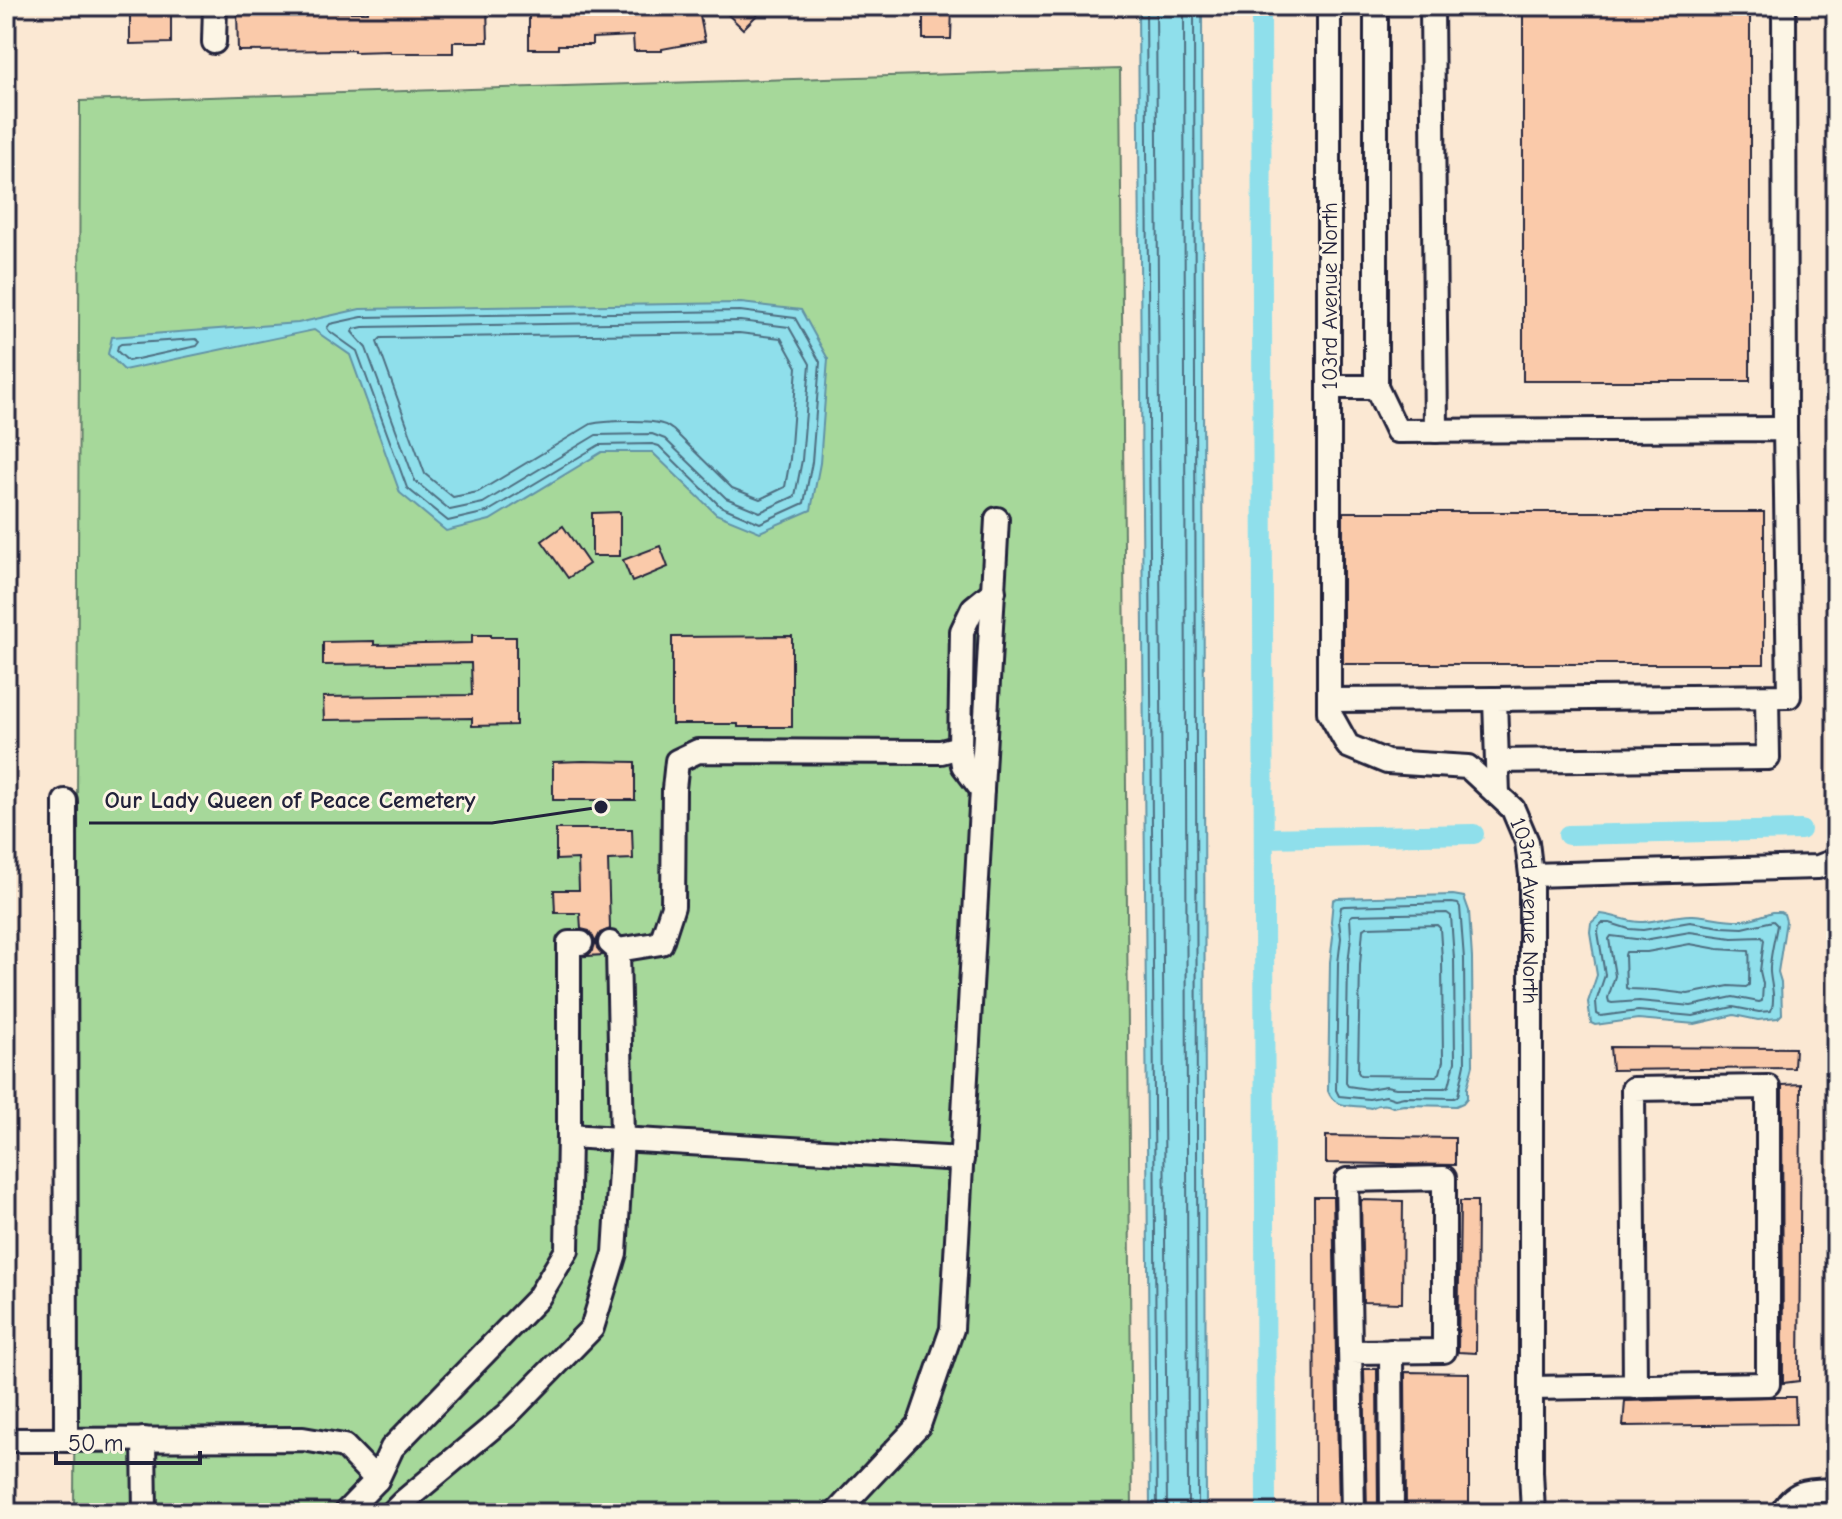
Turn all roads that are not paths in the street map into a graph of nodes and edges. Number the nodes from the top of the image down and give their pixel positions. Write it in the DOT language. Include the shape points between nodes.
graph roads {
  1 [pos="215,6"];
  2 [pos="1329,6"];
  3 [pos="1376,6"];
  4 [pos="1432,6"];
  5 [pos="1784,6"];
  6 [pos="214,42"];
  7 [pos="1329,387"];
  8 [pos="1376,387"];
  9 [pos="1785,429"];
  10 [pos="1436,431"];
  11 [pos="997,519"];
  12 [pos="994,591"];
  13 [pos="1767,697"];
  14 [pos="1495,699"];
  15 [pos="1329,700"];
  16 [pos="960,747"];
  17 [pos="1497,761"];
  18 [pos="982,790"];
  19 [pos="1498,795"];
  20 [pos="65,801"];
  21 [pos="1835,858"];
  22 [pos="1531,875"];
  23 [pos="581,943"];
  24 [pos="569,1136"];
  25 [pos="622,1139"];
  26 [pos="962,1159"];
  27 [pos="1391,1351"];
  28 [pos="1350,1352"];
  29 [pos="1635,1387"];
  30 [pos="1531,1388"];
  31 [pos="144,1439"];
  32 [pos="6,1440"];
  33 [pos="66,1440"];
  34 [pos="377,1480"];
  35 [pos="1831,1498"];
  36 [pos="403,1509"];
  37 [pos="145,1513"];
  38 [pos="345,1513"];
  39 [pos="836,1513"];
  40 [pos="1353,1513"];
  41 [pos="1392,1513"];
  42 [pos="1533,1513"];
  43 [pos="1782,1513"];
  1 -- 6 [label="street"];
  2 -- 7 [label="street, 103rd Avenue North"];
  3 -- 8 [label="street"];
  4 -- 10 [label="street"];
  5 -- 9 [label="street"];
  7 -- 8 [label="street"];
  7 -- 15 [label="street, 103rd Avenue North"];
  8 -- 10 [label="street" via="1397,431"];
  9 -- 10 [label="street"];
  9 -- 13 [label="street" via="1789,696"];
  11 -- 12 [label="street"];
  12 -- 16 [label="street" via="973,608 962,631"];
  12 -- 18 [label="street"];
  13 -- 14 [label="street"];
  13 -- 17 [label="street" via="1768,758"];
  14 -- 15 [label="street"];
  14 -- 17 [label="street"];
  15 -- 19 [label="street, 103rd Avenue North" via="1329,712 1348,746 1387,762 1468,767"];
  16 -- 18 [label="street" via="963,765"];
  16 -- 25 [label="street" via="941,752 698,751 677,761 673,906 661,943 614,947"];
  17 -- 19 [label="street"];
  18 -- 26 [label="street"];
  19 -- 22 [label="street, 103rd Avenue North" via="1513,809 1527,842"];
  20 -- 33 [label="street"];
  21 -- 22 [label="street" via="1818,867"];
  22 -- 30 [label="street, 103rd Avenue North"];
  23 -- 24 [label="street" via="569,943"];
  24 -- 25 [label="street"];
  24 -- 34 [label="street" via="567,1250 538,1298 392,1448"];
  25 -- 26 [label="street"];
  25 -- 36 [label="street" via="615,1253 592,1328 507,1415"];
  26 -- 39 [label="street" via="952,1329 919,1425"];
  27 -- 28 [label="street"];
  27 -- 28 [label="street" via="1444,1351 1444,1178 1347,1180"];
  27 -- 41 [label="street"];
  28 -- 40 [label="street"];
  29 -- 29 [label="street" via="1768,1384 1768,1087 1633,1089"];
  29 -- 30 [label="street"];
  30 -- 42 [label="street, 103rd Avenue North"];
  31 -- 33 [label="street"];
  31 -- 34 [label="street" via="303,1439 344,1446"];
  31 -- 37 [label="street"];
  32 -- 33 [label="street"];
  34 -- 38 [label="street"];
  35 -- 43 [label="street" via="1805,1491 1789,1500"];
}
